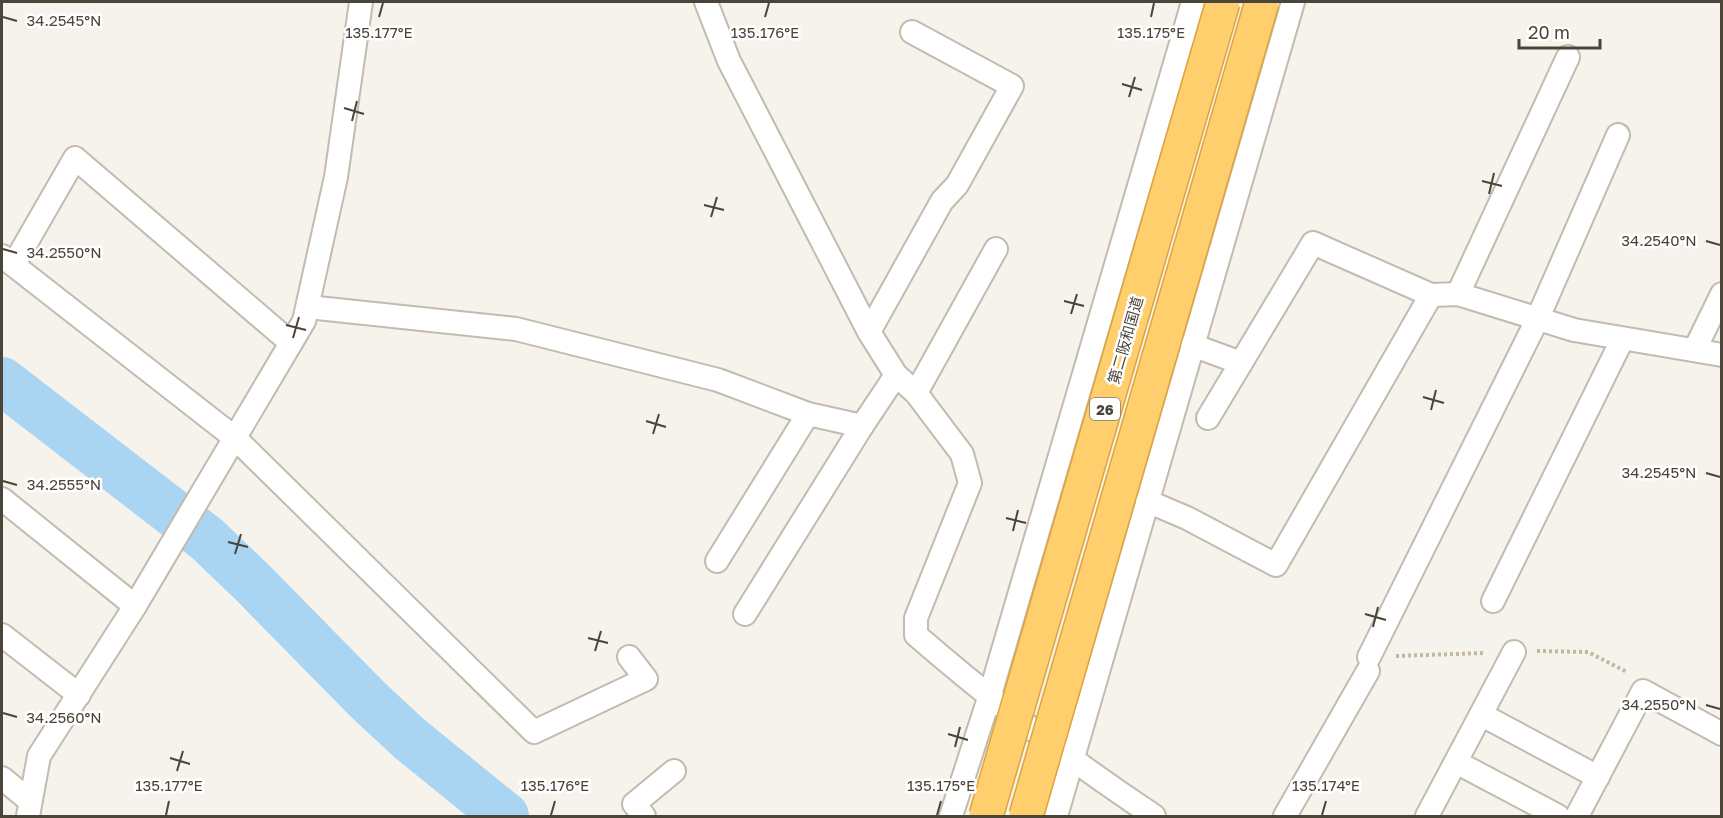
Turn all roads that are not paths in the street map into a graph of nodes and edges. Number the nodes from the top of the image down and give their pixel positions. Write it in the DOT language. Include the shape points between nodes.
graph roads {
  1 [pos="361,2"];
  2 [pos="706,2"];
  3 [pos="1193,2"];
  4 [pos="1223,2"];
  5 [pos="1262,2"];
  6 [pos="1293,2"];
  7 [pos="912,32"];
  8 [pos="1568,57"];
  9 [pos="1618,135"];
  10 [pos="996,249"];
  11 [pos="8,260"];
  12 [pos="1431,294"];
  13 [pos="1458,294"];
  14 [pos="1722,294"];
  15 [pos="308,307"];
  16 [pos="1537,320"];
  17 [pos="869,332"];
  18 [pos="1622,340"];
  19 [pos="291,343"];
  20 [pos="1192,345"];
  21 [pos="1695,349"];
  22 [pos="1722,355"];
  23 [pos="1241,363"];
  24 [pos="896,375"];
  25 [pos="916,393"];
  26 [pos="808,414"];
  27 [pos="1208,418"];
  28 [pos="862,426"];
  29 [pos="235,438"];
  30 [pos="2,499"];
  31 [pos="1147,501"];
  32 [pos="717,561"];
  33 [pos="1493,601"];
  34 [pos="135,606"];
  35 [pos="745,614"];
  36 [pos="2,635"];
  37 [pos="1514,652"];
  38 [pos="629,657"];
  39 [pos="79,695"];
  40 [pos="989,698"];
  41 [pos="1482,715"];
  42 [pos="1722,734"];
  43 [pos="1072,762"];
  44 [pos="1456,762"];
  45 [pos="674,771"];
  46 [pos="1598,777"];
  47 [pos="2,778"];
  48 [pos="29,808"];
  49 [pos="644,816"];
  50 [pos="951,816"];
  51 [pos="986,816"];
  52 [pos="1026,816"];
  53 [pos="1056,816"];
  54 [pos="1154,816"];
  55 [pos="1285,816"];
  56 [pos="1427,816"];
  57 [pos="1558,816"];
  58 [pos="1577,816"];
  1 -- 15 [label="street" via="336,177"];
  2 -- 17 [label="street" via="729,61"];
  3 -- 40 [label="street"];
  4 -- 51 [label="highway, 第二阪和国道 / 26, bridge"];
  5 -- 52 [label="highway, 26, bridge"];
  6 -- 20 [label="street"];
  7 -- 17 [label="street" via="1012,86"];
  8 -- 13 [label="street"];
  9 -- 16 [label="street"];
  10 -- 25 [label="street"];
  11 -- 19 [label="street" via="75,158"];
  11 -- 29 [label="street"];
  12 -- 13 [label="street"];
  12 -- 23 [label="street" via="1313,243"];
  12 -- 31 [label="street" via="1276,565"];
  13 -- 16 [label="street"];
  14 -- 21 [label="street"];
  15 -- 19 [label="street"];
  15 -- 26 [label="street" via="516,329 718,380"];
  16 -- 18 [label="street"];
  16 -- 55 [label="street" via="1368,664"];
  17 -- 24 [label="street"];
  18 -- 21 [label="street"];
  18 -- 33 [label="street"];
  19 -- 29 [label="street"];
  20 -- 23 [label="street"];
  20 -- 31 [label="street"];
  21 -- 22 [label="street"];
  23 -- 27 [label="street"];
  24 -- 25 [label="street"];
  24 -- 28 [label="street"];
  25 -- 40 [label="street" via="962,454 969,483 916,618 916,635"];
  26 -- 28 [label="street"];
  26 -- 32 [label="street"];
  28 -- 35 [label="street"];
  29 -- 34 [label="street"];
  29 -- 38 [label="street" via="534,732 646,679"];
  30 -- 34 [label="street"];
  31 -- 43 [label="street"];
  34 -- 39 [label="street"];
  36 -- 39 [label="street"];
  37 -- 41 [label="street"];
  39 -- 48 [label="street" via="39,756"];
  40 -- 43 [label="street"];
  40 -- 50 [label="street"];
  41 -- 44 [label="street"];
  41 -- 46 [label="street"];
  42 -- 46 [label="street" via="1643,691"];
  43 -- 53 [label="street"];
  43 -- 54 [label="street"];
  44 -- 56 [label="street"];
  44 -- 57 [label="street"];
  45 -- 49 [label="street" via="634,804"];
  46 -- 58 [label="street"];
  47 -- 48 [label="street"];
}
